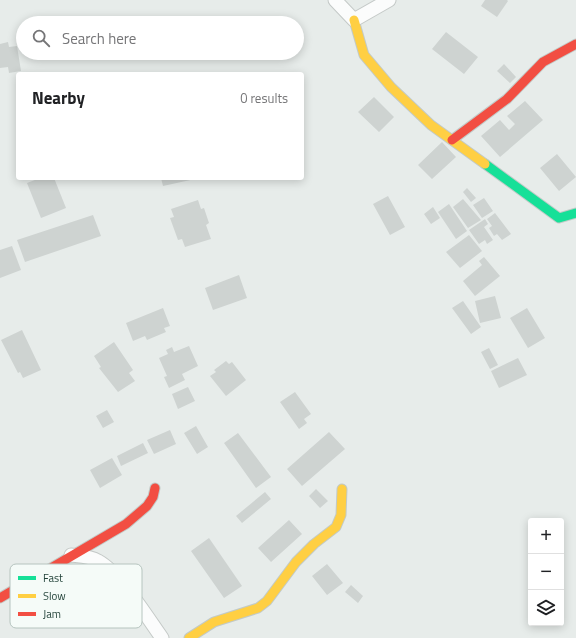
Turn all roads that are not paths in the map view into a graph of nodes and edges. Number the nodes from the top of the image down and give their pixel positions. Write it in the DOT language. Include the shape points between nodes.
graph roads {
  1 [pos="335,0"];
  2 [pos="389,0"];
  3 [pos="354,20"];
  4 [pos="576,44"];
  5 [pos="452,140"];
  6 [pos="576,213"];
  7 [pos="155,488"];
  8 [pos="342,489"];
  9 [pos="71,555"];
  10 [pos="56,564"];
  11 [pos="102,564"];
  12 [pos="10,592"];
  13 [pos="0,598"];
  14 [pos="142,611"];
  15 [pos="162,638"];
  16 [pos="189,638"];
  1 -- 3 [label="street"];
  2 -- 3 [label="street"];
  3 -- 5 [label="street" via="364,55 392,87"];
  4 -- 5 [label="street" via="543,62 507,100"];
  5 -- 6 [label="street" via="560,218"];
  7 -- 9 [label="street" via="153,497 138,515"];
  8 -- 16 [label="street" via="341,516 336,527 301,557 267,601 258,608 214,622"];
  9 -- 10 [label="street"];
  9 -- 11 [label="street" via="98,560"];
  12 -- 13 [label="street"];
  14 -- 15 [label="street"];
}
